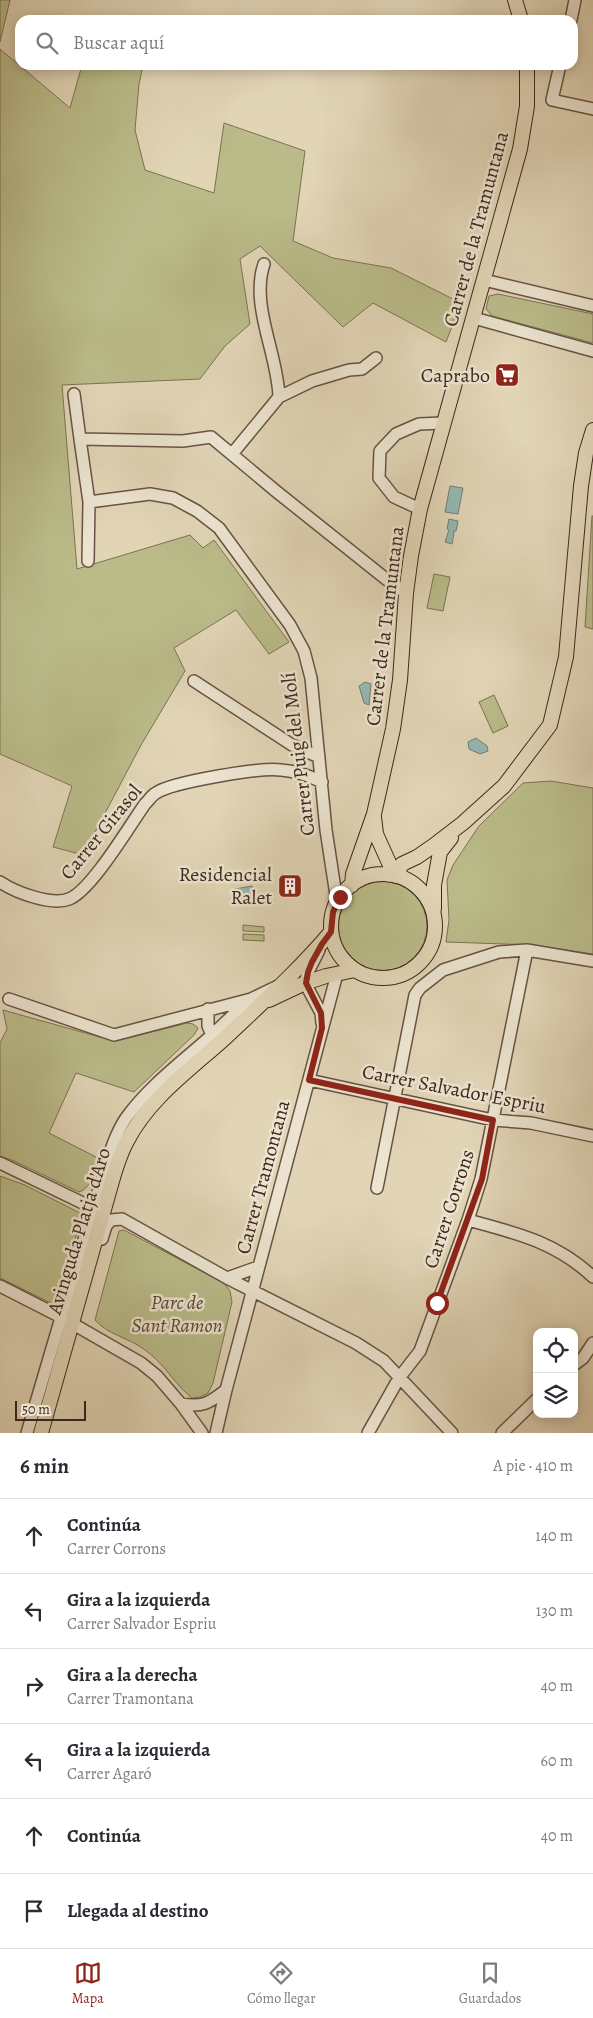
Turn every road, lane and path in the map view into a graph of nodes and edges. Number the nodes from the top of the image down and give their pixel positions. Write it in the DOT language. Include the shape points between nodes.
graph roads {
  1 [pos="515,0"];
  2 [pos="523,0"];
  3 [pos="575,0"];
  4 [pos="520,15"];
  5 [pos="522,15"];
  6 [pos="571,15"];
  7 [pos="527,70"];
  8 [pos="559,70"];
  9 [pos="593,109"];
  10 [pos="264,264"];
  11 [pos="484,280"];
  12 [pos="593,306"];
  13 [pos="474,318"];
  14 [pos="593,351"];
  15 [pos="376,358"];
  16 [pos="74,394"];
  17 [pos="279,397"];
  18 [pos="443,423"];
  19 [pos="593,430"];
  20 [pos="80,439"];
  21 [pos="232,454"];
  22 [pos="89,502"];
  23 [pos="420,509"];
  24 [pos="88,562"];
  25 [pos="406,593"];
  26 [pos="194,682"];
  27 [pos="319,757"];
  28 [pos="322,782"];
  29 [pos="374,814"];
  30 [pos="463,823"];
  31 [pos="385,852"];
  32 [pos="417,857"];
  33 [pos="331,873"];
  34 [pos="393,875"];
  35 [pos="0,882"];
  36 [pos="351,886"];
  37 [pos="337,902"];
  38 [pos="434,915"];
  39 [pos="331,932"];
  40 [pos="322,944"];
  41 [pos="527,950"];
  42 [pos="593,960"];
  43 [pos="355,970"];
  44 [pos="337,974"];
  45 [pos="306,983"];
  46 [pos="280,990"];
  47 [pos="313,997"];
  48 [pos="9,999"];
  49 [pos="257,1001"];
  50 [pos="208,1010"];
  51 [pos="322,1028"];
  52 [pos="212,1035"];
  53 [pos="309,1080"];
  54 [pos="396,1099"];
  55 [pos="493,1120"];
  56 [pos="593,1136"];
  57 [pos="0,1163"];
  58 [pos="377,1188"];
  59 [pos="93,1208"];
  60 [pos="468,1220"];
  61 [pos="258,1267"];
  62 [pos="593,1277"];
  63 [pos="227,1278"];
  64 [pos="84,1279"];
  65 [pos="0,1286"];
  66 [pos="252,1290"];
  67 [pos="66,1320"];
  68 [pos="593,1343"];
  69 [pos="578,1362"];
  70 [pos="399,1378"];
  71 [pos="226,1390"];
  72 [pos="533,1403"];
  73 [pos="181,1404"];
  74 [pos="27,1433"];
  75 [pos="41,1433"];
  76 [pos="202,1433"];
  77 [pos="216,1433"];
  78 [pos="368,1433"];
  79 [pos="452,1433"];
  80 [pos="502,1433"];
  1 -- 4 [label="main road"];
  2 -- 5 [label="main road"];
  3 -- 6 [label="street"];
  7 -- 11 [label="main road, Carrer de la Tramuntana" via="527,106 520,148"];
  8 -- 9 [label="street" via="552,100"];
  10 -- 17 [label="street" via="260,276 261,297 279,381"];
  11 -- 12 [label="street"];
  11 -- 13 [label="main road, Carrer de la Tramuntana"];
  13 -- 14 [label="street"];
  13 -- 18 [label="main road, Carrer de la Tramuntana"];
  15 -- 17 [label="street" via="362,369 312,381"];
  16 -- 20 [label="street"];
  17 -- 21 [label="street"];
  18 -- 23 [label="main road, Carrer de la Tramuntana"];
  18 -- 23 [label="street" via="419,424 396,434 380,451 379,478 394,497"];
  19 -- 30 [label="main road" via="581,486 566,657 550,725 504,786"];
  20 -- 21 [label="street" via="182,441 211,437"];
  20 -- 22 [label="street"];
  21 -- 25 [label="street"];
  22 -- 24 [label="street"];
  22 -- 27 [label="street, Carrer Puig del Molí" via="150,494 173,498 219,528 290,625 304,651 311,678"];
  23 -- 25 [label="main road, Carrer de la Tramuntana"];
  25 -- 29 [label="main road, Carrer de la Tramuntana" via="400,680"];
  26 -- 27 [label="street" via="292,745"];
  27 -- 28 [label="street, Carrer Puig del Molí"];
  28 -- 33 [label="street, Carrer Puig del Molí"];
  28 -- 35 [label="street, Carrer Girasol" via="305,773 279,769 182,784 157,792 145,804 84,888 69,899 52,902"];
  29 -- 31 [label="main road, Carrer de la Tramuntana" via="376,834"];
  29 -- 36 [label="main road, Carrer de la Tramuntana"];
  30 -- 32 [label="main road"];
  30 -- 38 [label="main road" via="440,852 434,885"];
  31 -- 32 [label="main road"];
  31 -- 34 [label="main road, Carrer de la Tramuntana"];
  32 -- 34 [label="main road" via="402,864"];
  33 -- 36 [label="street" via="337,881"];
  33 -- 37 [label="street"];
  34 -- 36 [label="main road" via="372,876"];
  34 -- 38 [label="main road" via="423,892"];
  36 -- 37 [label="main road"];
  37 -- 39 [label="main road"];
  38 -- 43 [label="main road" via="435,932 431,948 413,969 398,976 382,978"];
  39 -- 40 [label="main road, Avinguda Platja d'Aro"];
  39 -- 43 [label="main road" via="340,956"];
  40 -- 45 [label="street"];
  40 -- 46 [label="main road, Avinguda Platja d'Aro"];
  41 -- 42 [label="street"];
  41 -- 54 [label="street" via="499,952 443,970 420,988 415,995"];
  41 -- 55 [label="street, Carrer Corrons"];
  43 -- 44 [label="main road"];
  44 -- 45 [label="main road"];
  44 -- 51 [label="street, Carrer Tramontana"];
  45 -- 46 [label="main road"];
  45 -- 47 [label="street"];
  46 -- 47 [label="street" via="297,991"];
  46 -- 49 [label="main road, Avinguda Platja d'Aro"];
  47 -- 51 [label="street" via="321,1013"];
  48 -- 50 [label="street" via="114,1035"];
  49 -- 50 [label="street"];
  49 -- 52 [label="street"];
  49 -- 64 [label="main road, Avinguda Platja d'Aro" via="157,1099 140,1120 120,1157"];
  50 -- 52 [label="street" via="208,1026"];
  51 -- 53 [label="street, Carrer Tramontana"];
  52 -- 59 [label="street" via="139,1102 125,1120 102,1175"];
  53 -- 54 [label="street, Carrer Salvador Espriu"];
  53 -- 61 [label="street, Carrer Tramontana"];
  54 -- 55 [label="street, Carrer Salvador Espriu"];
  54 -- 58 [label="street"];
  55 -- 56 [label="street, Carrer Salvador Espriu" via="531,1123"];
  55 -- 60 [label="street, Carrer Corrons" via="482,1179"];
  57 -- 59 [label="street"];
  59 -- 67 [label="street"];
  60 -- 62 [label="street" via="528,1236 580,1265"];
  60 -- 70 [label="street, Carrer Corrons" via="420,1351"];
  61 -- 63 [label="street"];
  61 -- 66 [label="street, Carrer Tramontana"];
  63 -- 64 [label="street" via="122,1219 116,1219 106,1226 93,1268"];
  63 -- 66 [label="street"];
  64 -- 67 [label="main road, Avinguda Platja d'Aro"];
  65 -- 67 [label="street"];
  66 -- 70 [label="street" via="356,1343 384,1362"];
  66 -- 71 [label="street, Carrer Tramontana"];
  67 -- 73 [label="street" via="141,1363"];
  67 -- 74 [label="street"];
  67 -- 75 [label="main road, Avinguda Platja d'Aro"];
  68 -- 69 [label="street"];
  70 -- 78 [label="street, Carrer Corrons"];
  70 -- 79 [label="street"];
  71 -- 73 [label="street" via="200,1406"];
  71 -- 77 [label="street, Carrer Tramontana"];
  72 -- 80 [label="street"];
  73 -- 76 [label="street"];
}
